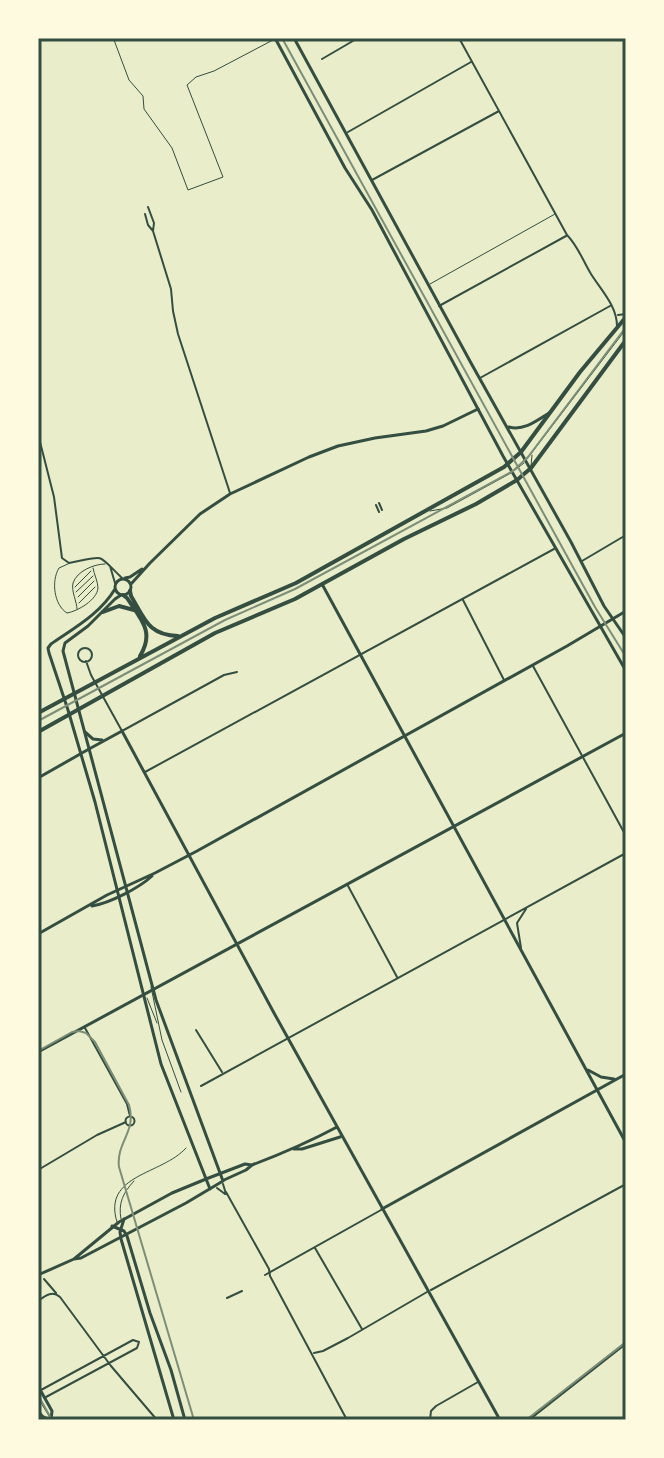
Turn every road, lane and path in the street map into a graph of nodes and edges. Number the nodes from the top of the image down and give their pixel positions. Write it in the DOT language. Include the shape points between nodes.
graph roads {
  1 [pos="109,38"];
  2 [pos="275,38"];
  3 [pos="294,38"];
  4 [pos="358,38"];
  5 [pos="459,38"];
  6 [pos="322,59"];
  7 [pos="472,61"];
  8 [pos="499,111"];
  9 [pos="345,133"];
  10 [pos="371,180"];
  11 [pos="148,207"];
  12 [pos="145,214"];
  13 [pos="556,214"];
  14 [pos="153,231"];
  15 [pos="567,235"];
  16 [pos="428,285"];
  17 [pos="439,306"];
  18 [pos="611,306"];
  19 [pos="617,315"];
  20 [pos="626,316"];
  21 [pos="617,328"];
  22 [pos="626,329"];
  23 [pos="626,340"];
  24 [pos="480,378"];
  25 [pos="478,409"];
  26 [pos="549,413"];
  27 [pos="506,424"];
  28 [pos="38,434"];
  29 [pos="535,449"];
  30 [pos="521,452"];
  31 [pos="526,461"];
  32 [pos="508,464"];
  33 [pos="531,468"];
  34 [pos="513,471"];
  35 [pos="518,480"];
  36 [pos="230,494"];
  37 [pos="377,504"];
  38 [pos="381,511"];
  39 [pos="427,511"];
  40 [pos="626,535"];
  41 [pos="556,548"];
  42 [pos="581,562"];
  43 [pos="72,563"];
  44 [pos="97,564"];
  45 [pos="109,565"];
  46 [pos="145,567"];
  47 [pos="93,568"];
  48 [pos="94,573"];
  49 [pos="124,578"];
  50 [pos="96,579"];
  51 [pos="115,583"];
  52 [pos="97,584"];
  53 [pos="322,584"];
  54 [pos="130,587"];
  55 [pos="73,589"];
  56 [pos="115,589"];
  57 [pos="75,594"];
  58 [pos="122,595"];
  59 [pos="76,599"];
  60 [pos="462,599"];
  61 [pos="78,605"];
  62 [pos="76,611"];
  63 [pos="626,611"];
  64 [pos="103,612"];
  65 [pos="136,612"];
  66 [pos="613,619"];
  67 [pos="600,626"];
  68 [pos="181,636"];
  69 [pos="626,638"];
  70 [pos="361,654"];
  71 [pos="139,658"];
  72 [pos="86,661"];
  73 [pos="532,664"];
  74 [pos="626,671"];
  75 [pos="237,672"];
  76 [pos="504,680"];
  77 [pos="38,713"];
  78 [pos="84,731"];
  79 [pos="122,731"];
  80 [pos="38,732"];
  81 [pos="626,733"];
  82 [pos="405,735"];
  83 [pos="106,740"];
  84 [pos="89,749"];
  85 [pos="81,754"];
  86 [pos="582,756"];
  87 [pos="144,772"];
  88 [pos="38,778"];
  89 [pos="454,826"];
  90 [pos="626,836"];
  91 [pos="626,853"];
  92 [pos="188,855"];
  93 [pos="155,873"];
  94 [pos="347,884"];
  95 [pos="125,886"];
  96 [pos="117,890"];
  97 [pos="127,892"];
  98 [pos="119,896"];
  99 [pos="87,907"];
  100 [pos="527,907"];
  101 [pos="505,919"];
  102 [pos="38,934"];
  103 [pos="236,943"];
  104 [pos="521,949"];
  105 [pos="398,978"];
  106 [pos="154,1000"];
  107 [pos="148,1004"];
  108 [pos="158,1025"];
  109 [pos="85,1027"];
  110 [pos="196,1030"];
  111 [pos="288,1038"];
  112 [pos="38,1052"];
  113 [pos="586,1068"];
  114 [pos="223,1073"];
  115 [pos="626,1074"];
  116 [pos="618,1079"];
  117 [pos="201,1086"];
  118 [pos="597,1090"];
  119 [pos="181,1092"];
  120 [pos="130,1116"];
  121 [pos="126,1122"];
  122 [pos="337,1127"];
  123 [pos="342,1136"];
  124 [pos="626,1143"];
  125 [pos="186,1148"];
  126 [pos="294,1149"];
  127 [pos="252,1165"];
  128 [pos="38,1170"];
  129 [pos="220,1173"];
  130 [pos="136,1179"];
  131 [pos="206,1179"];
  132 [pos="223,1182"];
  133 [pos="626,1184"];
  134 [pos="217,1188"];
  135 [pos="210,1189"];
  136 [pos="225,1190"];
  137 [pos="382,1209"];
  138 [pos="123,1220"];
  139 [pos="115,1225"];
  140 [pos="121,1229"];
  141 [pos="126,1233"];
  142 [pos="118,1238"];
  143 [pos="314,1247"];
  144 [pos="74,1259"];
  145 [pos="269,1273"];
  146 [pos="38,1275"];
  147 [pos="265,1275"];
  148 [pos="44,1279"];
  149 [pos="242,1291"];
  150 [pos="428,1292"];
  151 [pos="56,1293"];
  152 [pos="227,1298"];
  153 [pos="38,1301"];
  154 [pos="362,1329"];
  155 [pos="626,1343"];
  156 [pos="312,1354"];
  157 [pos="103,1356"];
  158 [pos="109,1363"];
  159 [pos="478,1382"];
  160 [pos="39,1388"];
  161 [pos="38,1398"];
  162 [pos="45,1398"];
  163 [pos="38,1410"];
  164 [pos="50,1420"];
  165 [pos="157,1420"];
  166 [pos="174,1420"];
  167 [pos="185,1420"];
  168 [pos="347,1420"];
  169 [pos="430,1420"];
  170 [pos="500,1420"];
  171 [pos="528,1420"];
  1 -- 2 [label="lane" via="131,84 143,96 145,111 172,148 188,190 223,177 187,85"];
  2 -- 25 [label="street"];
  3 -- 9 [label="street"];
  4 -- 6 [label="street"];
  5 -- 7 [label="street"];
  7 -- 8 [label="street"];
  7 -- 9 [label="street"];
  8 -- 10 [label="street"];
  8 -- 13 [label="street"];
  9 -- 10 [label="street"];
  10 -- 16 [label="street"];
  11 -- 14 [label="street"];
  12 -- 14 [label="street"];
  13 -- 15 [label="street"];
  13 -- 16 [label="lane"];
  14 -- 36 [label="street" via="178,334"];
  15 -- 17 [label="street"];
  15 -- 18 [label="street"];
  16 -- 17 [label="street"];
  17 -- 24 [label="street"];
  18 -- 19 [label="street"];
  18 -- 24 [label="street"];
  19 -- 20 [label="street"];
  19 -- 21 [label="street"];
  20 -- 21 [label="main road"];
  21 -- 26 [label="main road"];
  22 -- 29 [label="lane"];
  23 -- 33 [label="main road"];
  24 -- 27 [label="street"];
  25 -- 32 [label="street"];
  25 -- 36 [label="street" via="426,431 338,446"];
  26 -- 27 [label="street" via="524,427"];
  26 -- 30 [label="main road"];
  27 -- 30 [label="street"];
  28 -- 43 [label="street" via="54,497 61,557"];
  29 -- 31 [label="lane"];
  29 -- 33 [label="lane"];
  30 -- 31 [label="street"];
  30 -- 32 [label="main road"];
  31 -- 33 [label="street"];
  31 -- 34 [label="lane"];
  32 -- 34 [label="street"];
  32 -- 39 [label="main road"];
  33 -- 35 [label="main road"];
  33 -- 42 [label="street"];
  34 -- 35 [label="street"];
  34 -- 39 [label="lane" via="444,509"];
  35 -- 41 [label="street"];
  35 -- 53 [label="main road"];
  36 -- 46 [label="street" via="200,514"];
  37 -- 38 [label="street"];
  39 -- 68 [label="main road" via="296,583"];
  40 -- 42 [label="street"];
  41 -- 60 [label="street"];
  41 -- 67 [label="street"];
  42 -- 66 [label="street"];
  43 -- 45 [label="street" via="96,557"];
  43 -- 62 [label="lane" via="59,568 54,583 61,610"];
  44 -- 45 [label="lane"];
  44 -- 47 [label="lane"];
  44 -- 55 [label="lane" via="76,579"];
  45 -- 49 [label="street"];
  45 -- 51 [label="street"];
  46 -- 49 [label="street"];
  46 -- 54 [label="street"];
  47 -- 48 [label="lane"];
  47 -- 55 [label="lane"];
  48 -- 50 [label="lane"];
  48 -- 57 [label="lane"];
  49 -- 51 [label="street"];
  49 -- 54 [label="street"];
  50 -- 52 [label="lane"];
  50 -- 59 [label="lane"];
  51 -- 56 [label="street"];
  52 -- 61 [label="lane"];
  52 -- 62 [label="lane" via="96,594"];
  53 -- 70 [label="street"];
  53 -- 80 [label="main road" via="215,633"];
  54 -- 58 [label="street"];
  54 -- 68 [label="main road" via="151,627"];
  55 -- 57 [label="lane"];
  56 -- 58 [label="street"];
  56 -- 85 [label="street" via="85,621 48,648"];
  57 -- 59 [label="lane"];
  58 -- 64 [label="street"];
  58 -- 65 [label="main road"];
  59 -- 61 [label="lane"];
  60 -- 70 [label="street"];
  60 -- 76 [label="street"];
  61 -- 62 [label="lane"];
  63 -- 66 [label="street"];
  64 -- 65 [label="main road" via="119,606"];
  64 -- 78 [label="street" via="63,646"];
  65 -- 71 [label="main road" via="148,638"];
  66 -- 67 [label="street"];
  66 -- 69 [label="street"];
  67 -- 73 [label="street"];
  67 -- 74 [label="street"];
  68 -- 71 [label="main road"];
  70 -- 82 [label="street"];
  70 -- 87 [label="street"];
  71 -- 77 [label="main road"];
  72 -- 79 [label="street"];
  73 -- 76 [label="street"];
  73 -- 86 [label="street"];
  75 -- 79 [label="street"];
  76 -- 82 [label="street"];
  78 -- 83 [label="street"];
  78 -- 84 [label="street"];
  79 -- 83 [label="street"];
  79 -- 87 [label="street"];
  81 -- 86 [label="street"];
  82 -- 89 [label="street"];
  82 -- 92 [label="street"];
  83 -- 84 [label="street"];
  84 -- 85 [label="street"];
  84 -- 95 [label="street"];
  85 -- 88 [label="street"];
  85 -- 96 [label="street"];
  86 -- 89 [label="street"];
  86 -- 90 [label="street"];
  87 -- 92 [label="street"];
  89 -- 94 [label="street"];
  89 -- 101 [label="street"];
  91 -- 100 [label="street"];
  92 -- 93 [label="street"];
  92 -- 103 [label="street"];
  93 -- 95 [label="street"];
  93 -- 97 [label="street"];
  94 -- 103 [label="street"];
  94 -- 105 [label="street"];
  95 -- 96 [label="street"];
  95 -- 97 [label="street"];
  96 -- 98 [label="street"];
  96 -- 99 [label="street"];
  97 -- 98 [label="street"];
  97 -- 106 [label="street"];
  98 -- 99 [label="street"];
  98 -- 107 [label="street"];
  99 -- 102 [label="street"];
  100 -- 101 [label="street"];
  100 -- 104 [label="street" via="517,923"];
  101 -- 104 [label="street"];
  101 -- 105 [label="street"];
  103 -- 109 [label="street"];
  103 -- 111 [label="street"];
  104 -- 113 [label="street"];
  105 -- 111 [label="street"];
  106 -- 108 [label="lane"];
  106 -- 129 [label="street"];
  107 -- 108 [label="lane"];
  107 -- 131 [label="street" via="161,1064"];
  108 -- 119 [label="lane"];
  109 -- 112 [label="street"];
  109 -- 120 [label="street"];
  110 -- 114 [label="street"];
  111 -- 114 [label="street"];
  111 -- 122 [label="street"];
  113 -- 116 [label="street"];
  113 -- 118 [label="street"];
  114 -- 117 [label="street"];
  115 -- 116 [label="street"];
  116 -- 118 [label="street"];
  118 -- 124 [label="street"];
  118 -- 137 [label="street"];
  120 -- 121 [label="street"];
  120 -- 121 [label="street" via="133,1124"];
  121 -- 128 [label="street"];
  122 -- 123 [label="street"];
  122 -- 126 [label="street"];
  123 -- 126 [label="street"];
  123 -- 137 [label="street"];
  125 -- 130 [label="lane"];
  126 -- 127 [label="street"];
  127 -- 129 [label="street"];
  127 -- 132 [label="street"];
  129 -- 131 [label="street"];
  129 -- 132 [label="street"];
  130 -- 138 [label="lane" via="121,1199"];
  130 -- 139 [label="lane" via="116,1196"];
  131 -- 135 [label="street"];
  131 -- 138 [label="street"];
  132 -- 134 [label="street" via="226,1194"];
  132 -- 135 [label="street"];
  133 -- 150 [label="street"];
  135 -- 141 [label="street"];
  136 -- 145 [label="street"];
  137 -- 143 [label="street"];
  137 -- 150 [label="street"];
  138 -- 139 [label="street"];
  138 -- 140 [label="street"];
  139 -- 140 [label="street"];
  139 -- 144 [label="street"];
  140 -- 141 [label="street"];
  140 -- 142 [label="street"];
  141 -- 142 [label="street"];
  141 -- 167 [label="street"];
  142 -- 144 [label="street"];
  142 -- 166 [label="street"];
  143 -- 145 [label="street"];
  143 -- 154 [label="street"];
  144 -- 146 [label="street"];
  145 -- 147 [label="street"];
  145 -- 156 [label="street"];
  148 -- 151 [label="street"];
  149 -- 152 [label="street"];
  150 -- 154 [label="street"];
  150 -- 159 [label="street"];
  151 -- 153 [label="street"];
  151 -- 157 [label="street"];
  154 -- 156 [label="street"];
  155 -- 171 [label="street"];
  156 -- 168 [label="street"];
  157 -- 158 [label="street"];
  157 -- 158 [label="street" via="133,1340 139,1342"];
  157 -- 160 [label="street"];
  158 -- 162 [label="street"];
  158 -- 165 [label="street"];
  159 -- 169 [label="street" via="436,1406"];
  159 -- 170 [label="street"];
  160 -- 162 [label="street"];
  161 -- 164 [label="lane"];
  162 -- 164 [label="street"];
  163 -- 164 [label="street"];
}
